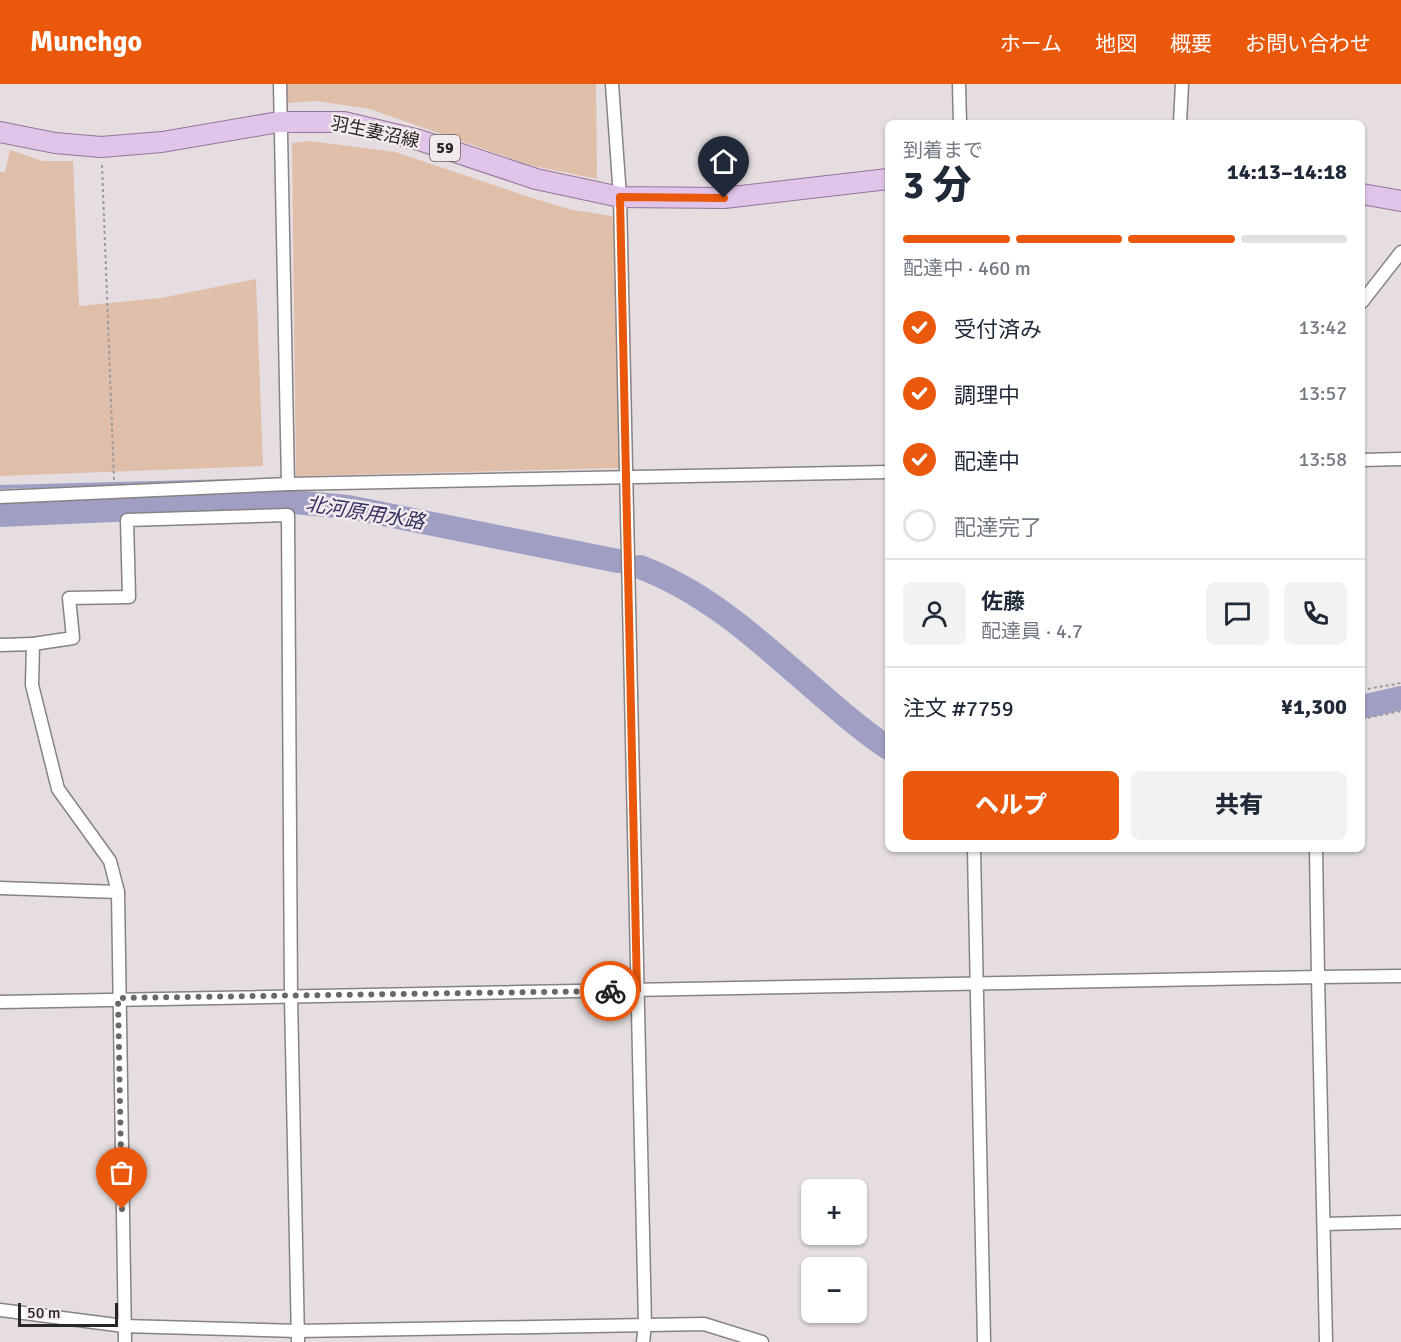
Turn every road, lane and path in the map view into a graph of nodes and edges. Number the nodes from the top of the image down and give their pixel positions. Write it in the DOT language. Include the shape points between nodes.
graph roads {
  1 [pos="279,84"];
  2 [pos="612,84"];
  3 [pos="959,84"];
  4 [pos="1182,84"];
  5 [pos="960,120"];
  6 [pos="1180,120"];
  7 [pos="279,122"];
  8 [pos="0,132"];
  9 [pos="101,147"];
  10 [pos="885,179"];
  11 [pos="1365,195"];
  12 [pos="620,197"];
  13 [pos="1401,201"];
  14 [pos="1401,252"];
  15 [pos="1365,298"];
  16 [pos="1401,459"];
  17 [pos="1365,460"];
  18 [pos="885,472"];
  19 [pos="626,477"];
  20 [pos="288,484"];
  21 [pos="115,494"];
  22 [pos="0,498"];
  23 [pos="33,644"];
  24 [pos="0,645"];
  25 [pos="1401,683"];
  26 [pos="1365,689"];
  27 [pos="1401,711"];
  28 [pos="1365,718"];
  29 [pos="974,852"];
  30 [pos="1316,852"];
  31 [pos="0,888"];
  32 [pos="118,891"];
  33 [pos="1401,975"];
  34 [pos="1318,977"];
  35 [pos="976,983"];
  36 [pos="637,990"];
  37 [pos="291,997"];
  38 [pos="118,998"];
  39 [pos="0,1002"];
  40 [pos="1401,1222"];
  41 [pos="1324,1224"];
  42 [pos="0,1310"];
  43 [pos="645,1325"];
  44 [pos="124,1326"];
  45 [pos="298,1336"];
  46 [pos="125,1342"];
  47 [pos="643,1342"];
  48 [pos="762,1342"];
  49 [pos="984,1342"];
  50 [pos="1326,1342"];
  1 -- 7 [label="street"];
  2 -- 12 [label="street"];
  3 -- 5 [label="street"];
  4 -- 6 [label="street"];
  7 -- 9 [label="main road, 羽生妻沼線 / 59" via="162,142"];
  7 -- 12 [label="main road, 羽生妻沼線 / 59" via="314,120 378,128 536,179"];
  7 -- 20 [label="street"];
  8 -- 9 [label="main road, 羽生妻沼線 / 59"];
  9 -- 21 [label="path"];
  10 -- 12 [label="main road, 羽生妻沼線 / 59" via="724,198"];
  11 -- 13 [label="main road"];
  12 -- 19 [label="street"];
  14 -- 15 [label="street"];
  16 -- 17 [label="street"];
  18 -- 19 [label="street"];
  19 -- 20 [label="street"];
  19 -- 36 [label="street"];
  20 -- 21 [label="street"];
  21 -- 22 [label="street"];
  23 -- 24 [label="street"];
  23 -- 32 [label="street" via="32,685 58,789 110,861"];
  23 -- 37 [label="street" via="73,638 69,598 129,597 127,520 288,514"];
  25 -- 26 [label="path"];
  27 -- 28 [label="path"];
  29 -- 35 [label="street"];
  30 -- 34 [label="street"];
  31 -- 32 [label="street"];
  32 -- 38 [label="street"];
  33 -- 34 [label="street"];
  34 -- 35 [label="street"];
  34 -- 41 [label="street"];
  35 -- 36 [label="street"];
  35 -- 49 [label="street"];
  36 -- 37 [label="street"];
  36 -- 43 [label="street"];
  37 -- 38 [label="street"];
  37 -- 45 [label="street"];
  38 -- 39 [label="street"];
  38 -- 44 [label="street"];
  40 -- 41 [label="street"];
  41 -- 50 [label="street"];
  42 -- 44 [label="street"];
  43 -- 45 [label="street"];
  43 -- 47 [label="street"];
  43 -- 48 [label="street" via="704,1324"];
  44 -- 45 [label="street"];
  44 -- 46 [label="street"];
}
